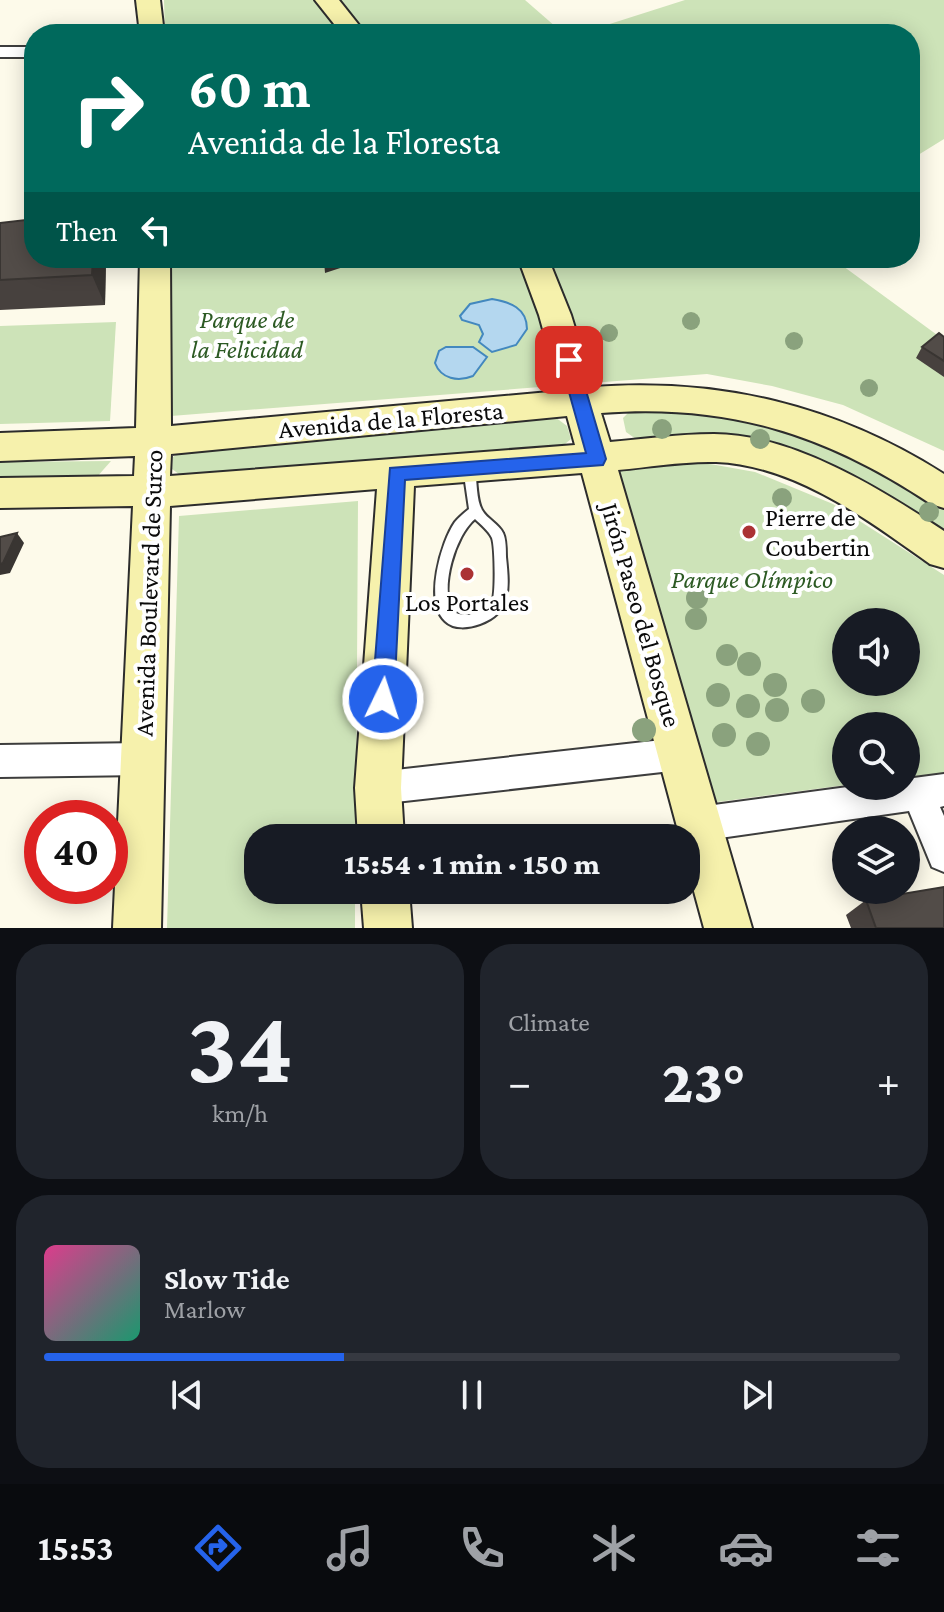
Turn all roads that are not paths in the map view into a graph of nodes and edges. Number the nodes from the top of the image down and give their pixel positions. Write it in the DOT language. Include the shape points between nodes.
graph roads {
  1 [pos="148,0"];
  2 [pos="327,0"];
  3 [pos="151,24"];
  4 [pos="346,24"];
  5 [pos="0,52"];
  6 [pos="24,52"];
  7 [pos="155,268"];
  8 [pos="537,268"];
  9 [pos="580,404"];
  10 [pos="154,441"];
  11 [pos="0,447"];
  12 [pos="597,459"];
  13 [pos="469,468"];
  14 [pos="396,473"];
  15 [pos="151,492"];
  16 [pos="0,493"];
  17 [pos="944,493"];
  18 [pos="475,511"];
  19 [pos="944,552"];
  20 [pos="680,754"];
  21 [pos="143,759"];
  22 [pos="0,761"];
  23 [pos="378,788"];
  24 [pos="931,792"];
  25 [pos="380,824"];
  26 [pos="699,824"];
  27 [pos="700,828"];
  28 [pos="944,855"];
  29 [pos="386,904"];
  30 [pos="137,928"];
  31 [pos="388,928"];
  32 [pos="728,928"];
  1 -- 3 [label="street"];
  2 -- 4 [label="street"];
  5 -- 6 [label="street"];
  7 -- 10 [label="street, Avenida Boulevard de Surco"];
  8 -- 9 [label="street, Jirón Paseo del Bosque"];
  9 -- 10 [label="street, Avenida de la Floresta"];
  9 -- 12 [label="street, Jirón Paseo del Bosque"];
  9 -- 17 [label="street, Avenida de la Floresta" via="702,400 780,414 878,452"];
  10 -- 11 [label="street, Avenida de la Floresta"];
  10 -- 15 [label="street, Avenida Boulevard de Surco"];
  12 -- 13 [label="street, Avenida de la Floresta"];
  12 -- 19 [label="street, Avenida de la Floresta" via="716,448 770,458 840,488"];
  12 -- 20 [label="street, Jirón Paseo del Bosque"];
  13 -- 14 [label="street, Avenida de la Floresta"];
  13 -- 18 [label="lane"];
  14 -- 15 [label="street, Avenida de la Floresta"];
  14 -- 23 [label="street"];
  15 -- 16 [label="street, Avenida de la Floresta"];
  15 -- 21 [label="street, Avenida Boulevard de Surco"];
  18 -- 18 [label="lane" via="454,537 444,575 442,607 459,621 484,619 500,598 498,535"];
  20 -- 23 [label="street"];
  20 -- 26 [label="street, Jirón Paseo del Bosque"];
  21 -- 22 [label="street"];
  21 -- 30 [label="street, Avenida Boulevard de Surco"];
  23 -- 25 [label="street"];
  24 -- 26 [label="street"];
  24 -- 28 [label="street"];
  27 -- 32 [label="street, Jirón Paseo del Bosque"];
  29 -- 31 [label="street"];
}
